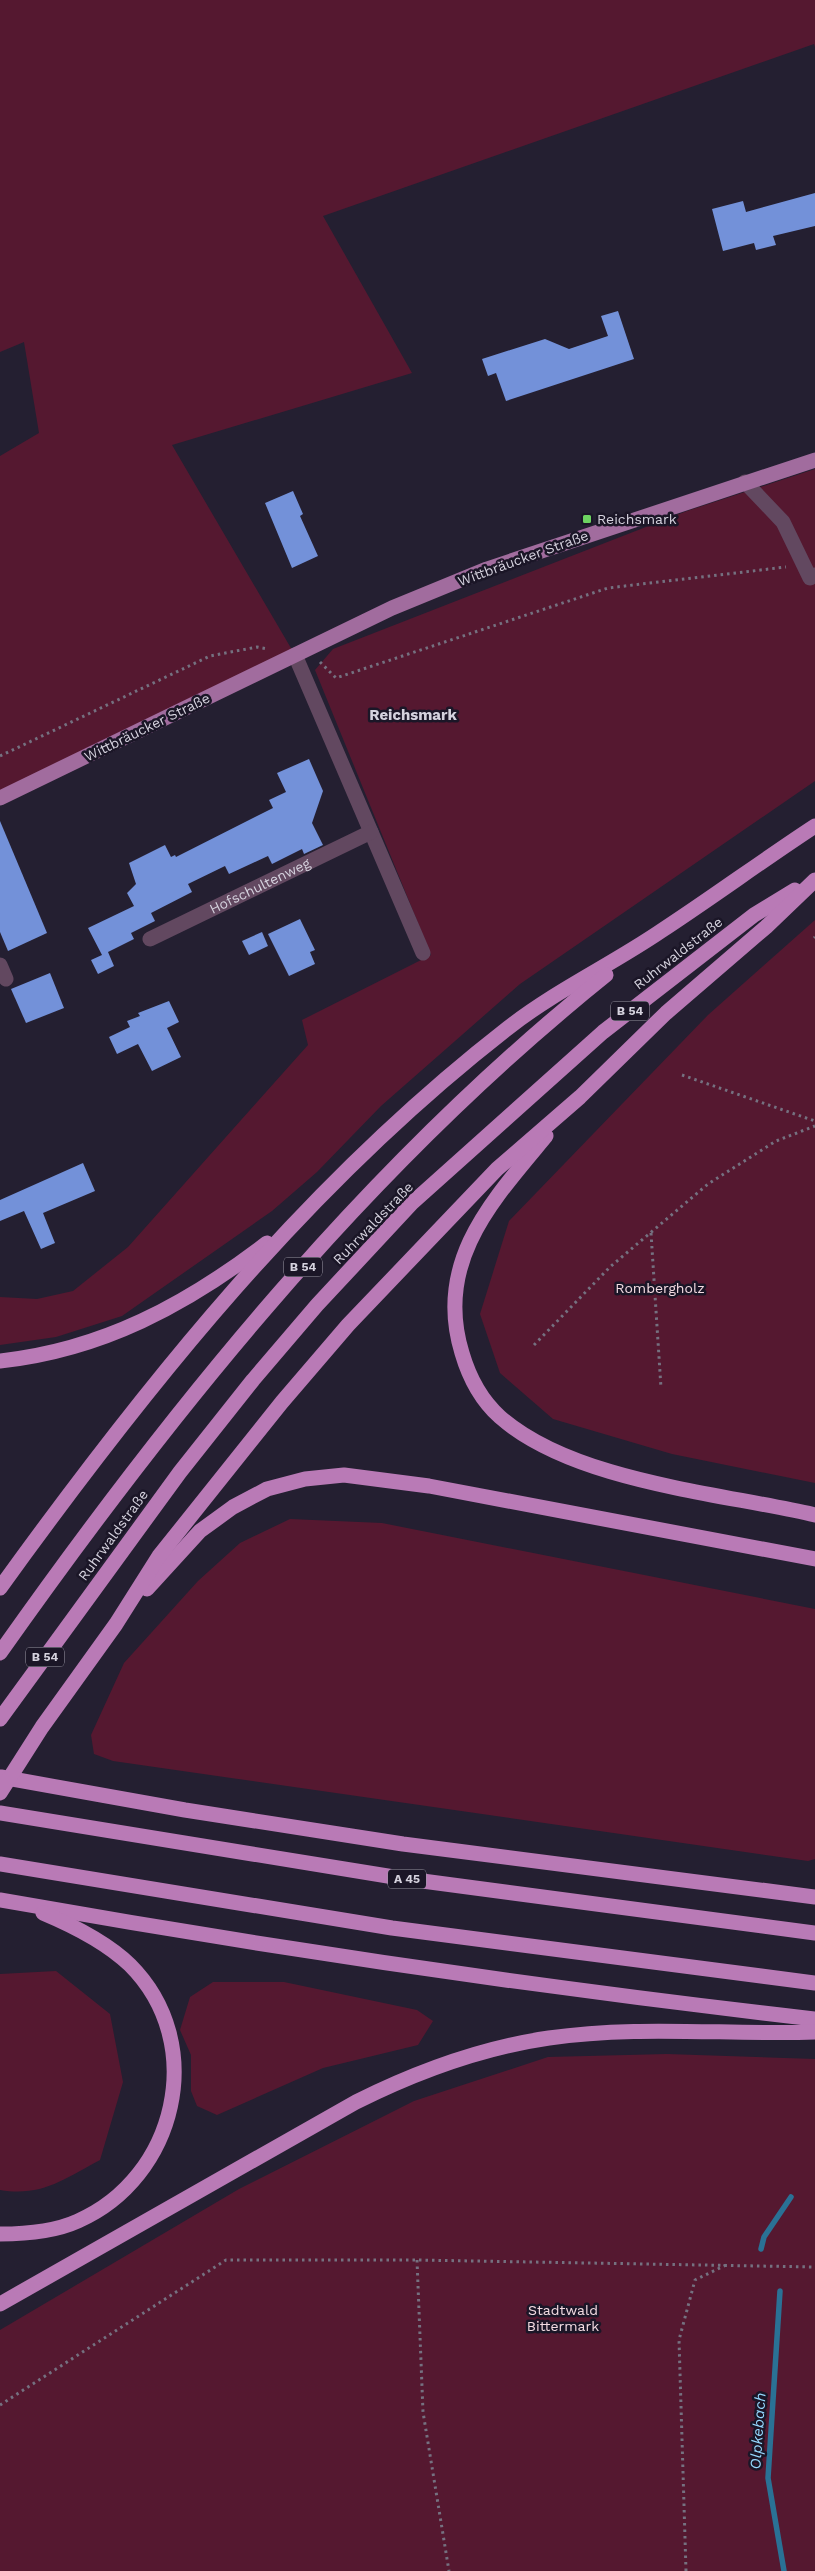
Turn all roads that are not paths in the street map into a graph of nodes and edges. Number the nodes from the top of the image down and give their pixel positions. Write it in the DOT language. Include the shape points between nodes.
graph roads {
  1 [pos="815,460"];
  2 [pos="745,482"];
  3 [pos="815,575"];
  4 [pos="294,655"];
  5 [pos="0,798"];
  6 [pos="815,826"];
  7 [pos="371,832"];
  8 [pos="815,879"];
  9 [pos="660,932"];
  10 [pos="150,939"];
  11 [pos="423,954"];
  12 [pos="580,1097"];
  13 [pos="296,1220"];
  14 [pos="0,1361"];
  15 [pos="815,1515"];
  16 [pos="815,1559"];
  17 [pos="0,1588"];
  18 [pos="116,1624"];
  19 [pos="0,1653"];
  20 [pos="0,1719"];
  21 [pos="0,1776"];
  22 [pos="0,1793"];
  23 [pos="0,1813"];
  24 [pos="0,1864"];
  25 [pos="815,1890"];
  26 [pos="769,1893"];
  27 [pos="815,1897"];
  28 [pos="0,1900"];
  29 [pos="815,1933"];
  30 [pos="815,1983"];
  31 [pos="815,2019"];
  32 [pos="815,2032"];
  33 [pos="0,2234"];
  34 [pos="0,2304"];
  1 -- 2 [label="main road, Wittbräucker Straße"];
  2 -- 3 [label="street" via="783,522 810,578"];
  2 -- 4 [label="main road, Wittbräucker Straße" via="487,568 392,608"];
  4 -- 5 [label="main road, Wittbräucker Straße"];
  4 -- 7 [label="street"];
  6 -- 9 [label="highway, Ruhrwaldstraße / B 54"];
  7 -- 10 [label="street, Hofschultenweg"];
  7 -- 11 [label="street"];
  8 -- 12 [label="highway" via="666,1013"];
  8 -- 20 [label="highway, Ruhrwaldstraße / B 54" via="754,915 603,1032 412,1203 317,1305 192,1457"];
  9 -- 13 [label="highway" via="509,1027 373,1146"];
  9 -- 19 [label="highway, B 54" via="582,994 506,1062 383,1179 290,1280 144,1457"];
  12 -- 15 [label="highway" via="503,1188 481,1219 464,1252 456,1281 457,1338 466,1367 479,1392 499,1416 522,1434 570,1457 692,1491"];
  12 -- 18 [label="highway" via="497,1169 348,1325 182,1526"];
  13 -- 14 [label="highway" via="201,1288 120,1332 40,1357"];
  13 -- 17 [label="highway" via="221,1302 128,1417"];
  16 -- 18 [label="highway" via="429,1486 344,1475 305,1478 267,1490 233,1507 200,1532"];
  18 -- 22 [label="highway" via="42,1727"];
  21 -- 26 [label="highway" via="185,1810 403,1844"];
  23 -- 29 [label="highway, A 45" via="400,1878"];
  24 -- 30 [label="highway" via="392,1928"];
  25 -- 26 [label="highway"];
  26 -- 27 [label="highway"];
  28 -- 31 [label="highway" via="385,1964"];
  28 -- 33 [label="highway" via="38,1911 78,1929 130,1966 150,1991 169,2032 175,2084 162,2138 150,2159 119,2196 77,2222 25,2234"];
  32 -- 34 [label="highway" via="593,2034 502,2046 452,2060 402,2079 356,2102"];
}
